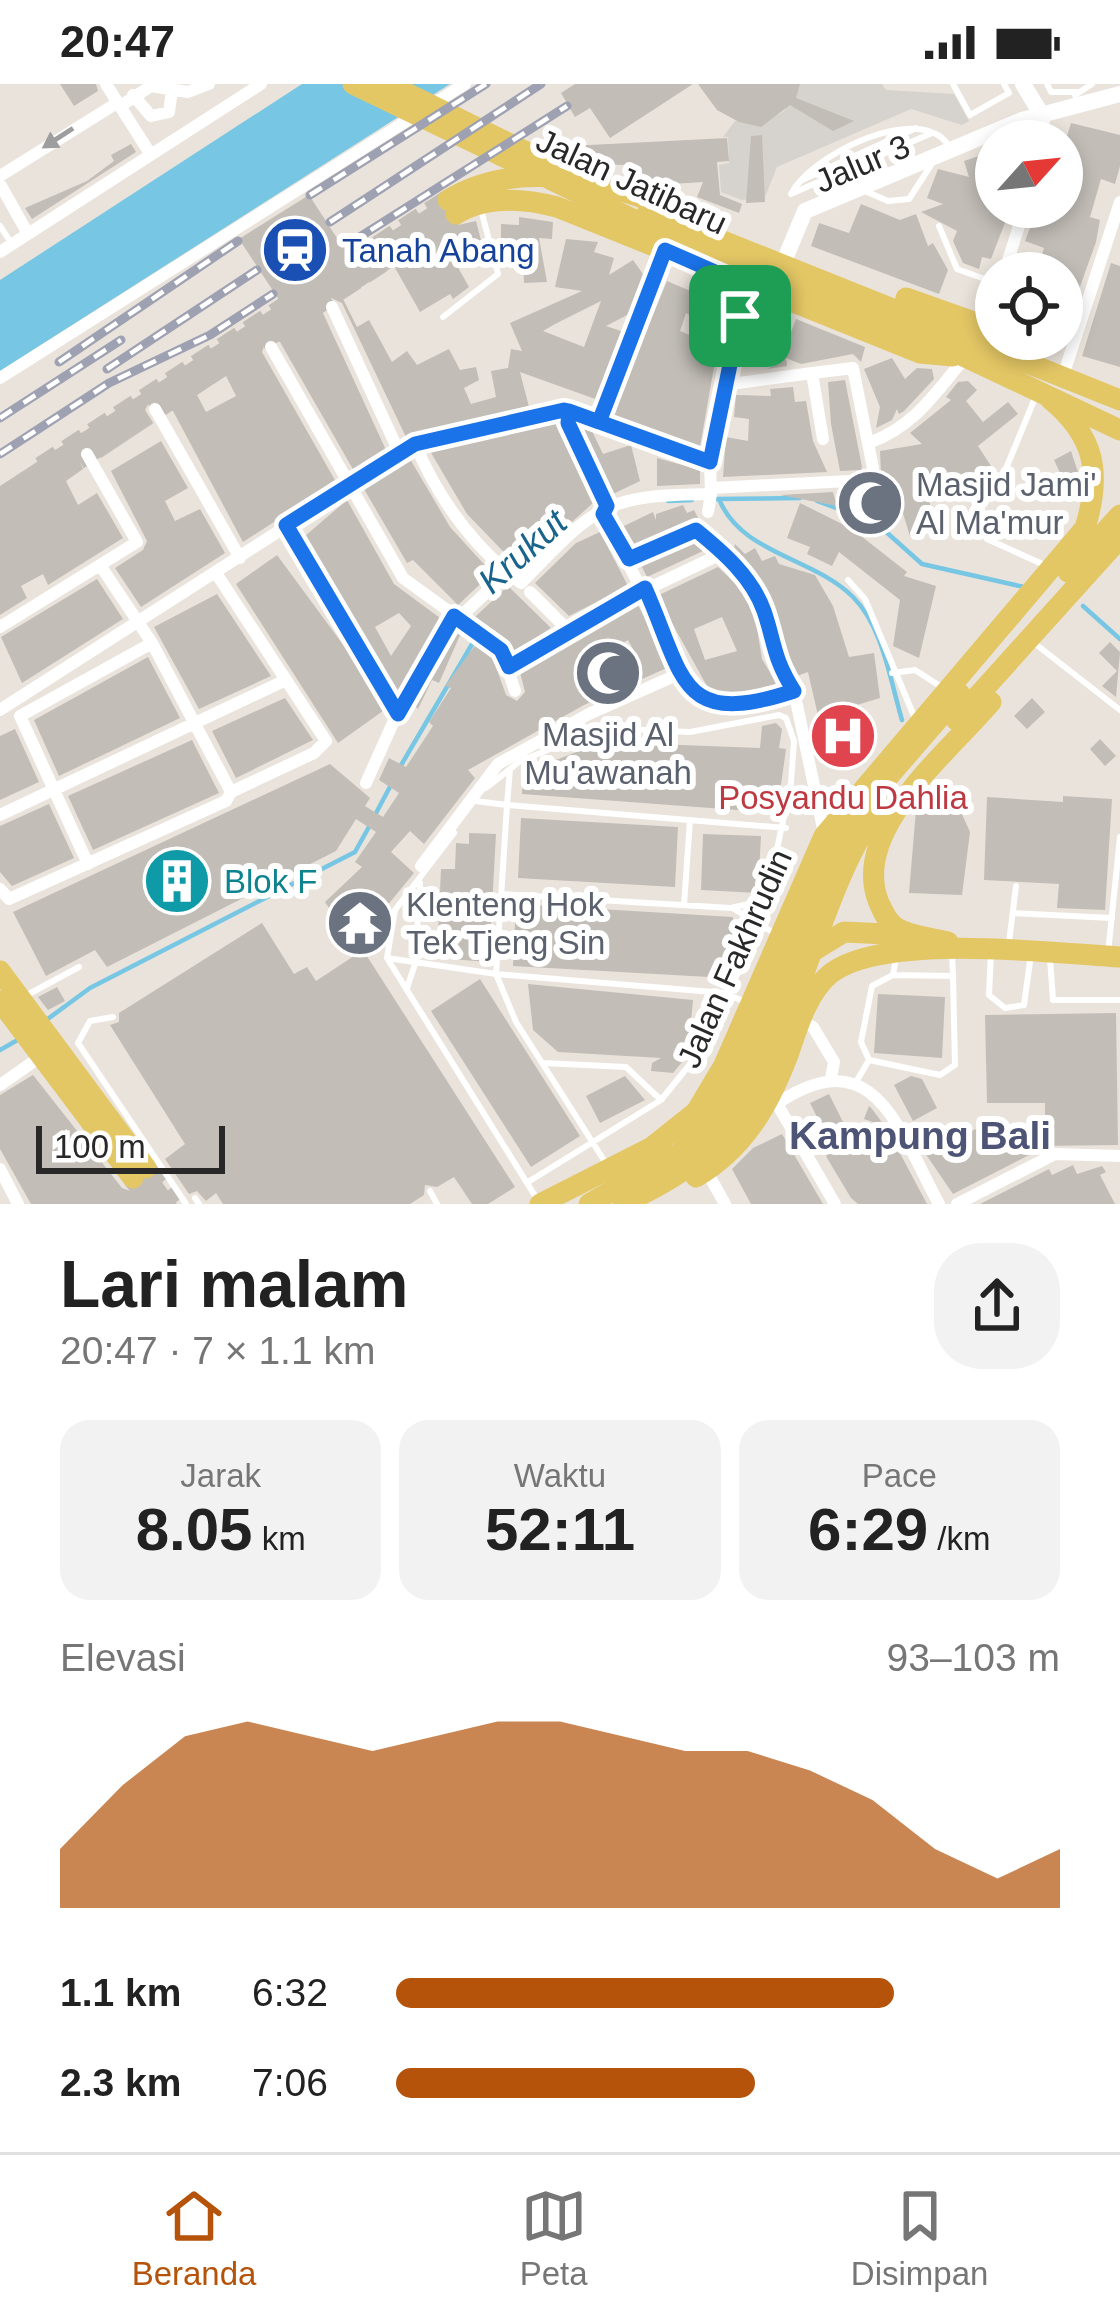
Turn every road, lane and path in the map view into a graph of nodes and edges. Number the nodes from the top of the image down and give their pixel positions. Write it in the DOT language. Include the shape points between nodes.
graph roads {
  1 [pos="106,84"];
  2 [pos="209,84"];
  3 [pos="261,84"];
  4 [pos="353,84"];
  5 [pos="388,84"];
  6 [pos="465,84"];
  7 [pos="953,84"];
  8 [pos="1004,84"];
  9 [pos="1023,84"];
  10 [pos="1046,84"];
  11 [pos="1092,84"];
  12 [pos="172,90"];
  13 [pos="1120,95"];
  14 [pos="1076,100"];
  15 [pos="124,101"];
  16 [pos="1043,117"];
  17 [pos="1043,120"];
  18 [pos="919,126"];
  19 [pos="932,133"];
  20 [pos="942,152"];
  21 [pos="151,155"];
  22 [pos="0,180"];
  23 [pos="797,182"];
  24 [pos="616,187"];
  25 [pos="860,188"];
  26 [pos="482,194"];
  27 [pos="791,194"];
  28 [pos="1120,202"];
  29 [pos="452,207"];
  30 [pos="800,215"];
  31 [pos="602,224"];
  32 [pos="0,226"];
  33 [pos="939,226"];
  34 [pos="28,234"];
  35 [pos="682,242"];
  36 [pos="6,248"];
  37 [pos="1104,250"];
  38 [pos="787,254"];
  39 [pos="1119,256"];
  40 [pos="975,276"];
  41 [pos="747,286"];
  42 [pos="332,307"];
  43 [pos="443,317"];
  44 [pos="975,323"];
  45 [pos="271,347"];
  46 [pos="958,358"];
  47 [pos="1040,360"];
  48 [pos="1054,372"];
  49 [pos="812,374"];
  50 [pos="0,378"];
  51 [pos="724,385"];
  52 [pos="1043,396"];
  53 [pos="1115,396"];
  54 [pos="155,410"];
  55 [pos="567,411"];
  56 [pos="599,422"];
  57 [pos="1120,430"];
  58 [pos="823,439"];
  59 [pos="869,443"];
  60 [pos="415,444"];
  61 [pos="399,452"];
  62 [pos="86,454"];
  63 [pos="710,462"];
  64 [pos="351,485"];
  65 [pos="989,490"];
  66 [pos="710,499"];
  67 [pos="604,513"];
  68 [pos="1120,515"];
  69 [pos="286,525"];
  70 [pos="987,538"];
  71 [pos="1120,538"];
  72 [pos="1120,551"];
  73 [pos="723,553"];
  74 [pos="240,558"];
  75 [pos="629,559"];
  76 [pos="100,565"];
  77 [pos="1052,570"];
  78 [pos="507,572"];
  79 [pos="216,573"];
  80 [pos="848,580"];
  81 [pos="645,588"];
  82 [pos="530,592"];
  83 [pos="461,619"];
  84 [pos="138,622"];
  85 [pos="0,626"];
  86 [pos="568,630"];
  87 [pos="152,643"];
  88 [pos="1038,646"];
  89 [pos="509,667"];
  90 [pos="989,671"];
  91 [pos="681,673"];
  92 [pos="892,673"];
  93 [pos="286,680"];
  94 [pos="946,690"];
  95 [pos="515,691"];
  96 [pos="794,691"];
  97 [pos="0,710"];
  98 [pos="1120,710"];
  99 [pos="398,714"];
  100 [pos="917,722"];
  101 [pos="198,725"];
  102 [pos="510,769"];
  103 [pos="366,784"];
  104 [pos="52,792"];
  105 [pos="231,792"];
  106 [pos="476,801"];
  107 [pos="507,806"];
  108 [pos="857,813"];
  109 [pos="0,815"];
  110 [pos="690,820"];
  111 [pos="786,828"];
  112 [pos="824,836"];
  113 [pos="1120,837"];
  114 [pos="88,864"];
  115 [pos="421,873"];
  116 [pos="1016,886"];
  117 [pos="0,890"];
  118 [pos="501,894"];
  119 [pos="802,896"];
  120 [pos="765,900"];
  121 [pos="684,905"];
  122 [pos="730,908"];
  123 [pos="1013,913"];
  124 [pos="1112,918"];
  125 [pos="771,931"];
  126 [pos="926,937"];
  127 [pos="979,949"];
  128 [pos="811,952"];
  129 [pos="1041,952"];
  130 [pos="1114,957"];
  131 [pos="387,958"];
  132 [pos="415,964"];
  133 [pos="895,965"];
  134 [pos="79,967"];
  135 [pos="0,971"];
  136 [pos="496,974"];
  137 [pos="953,976"];
  138 [pos="407,988"];
  139 [pos="725,993"];
  140 [pos="1120,1000"];
  141 [pos="750,1004"];
  142 [pos="16,1010"];
  143 [pos="113,1017"];
  144 [pos="801,1021"];
  145 [pos="43,1052"];
  146 [pos="869,1060"];
  147 [pos="543,1064"];
  148 [pos="831,1078"];
  149 [pos="856,1083"];
  150 [pos="0,1085"];
  151 [pos="116,1088"];
  152 [pos="86,1090"];
  153 [pos="661,1100"];
  154 [pos="775,1101"];
  155 [pos="595,1143"];
  156 [pos="1120,1156"];
  157 [pos="0,1169"];
  158 [pos="610,1169"];
  159 [pos="706,1170"];
  160 [pos="528,1182"];
  161 [pos="430,1191"];
  162 [pos="18,1204"];
  163 [pos="186,1204"];
  164 [pos="437,1204"];
  165 [pos="540,1204"];
  166 [pos="589,1204"];
  167 [pos="623,1204"];
  168 [pos="649,1204"];
  169 [pos="725,1204"];
  170 [pos="836,1204"];
  171 [pos="939,1204"];
  172 [pos="957,1204"];
  1 -- 15 [label="street"];
  2 -- 12 [label="street"];
  3 -- 21 [label="street"];
  4 -- 35 [label="main road, Jalan Jatibaru"];
  5 -- 35 [label="main road"];
  6 -- 50 [label="street"];
  7 -- 8 [label="lane" via="970,115 1009,93"];
  9 -- 16 [label="street"];
  10 -- 14 [label="lane"];
  11 -- 14 [label="lane"];
  12 -- 15 [label="street" via="151,86"];
  12 -- 15 [label="street" via="169,112 151,116"];
  13 -- 14 [label="street"];
  14 -- 16 [label="street"];
  15 -- 21 [label="street"];
  15 -- 22 [label="street, one-way"];
  16 -- 17 [label="street"];
  16 -- 20 [label="street"];
  18 -- 19 [label="lane"];
  18 -- 23 [label="lane"];
  18 -- 23 [label="lane" via="812,165"];
  19 -- 20 [label="lane" via="946,139"];
  19 -- 27 [label="lane, Jalur 3"];
  20 -- 25 [label="street"];
  20 -- 25 [label="lane" via="909,199 888,201"];
  21 -- 34 [label="street"];
  22 -- 34 [label="street"];
  23 -- 27 [label="lane"];
  24 -- 26 [label="main road" via="548,177"];
  24 -- 31 [label="main road" via="596,201"];
  24 -- 38 [label="main road"];
  25 -- 30 [label="street"];
  26 -- 29 [label="main road, Jalan Jatibaru"];
  26 -- 31 [label="main road, Jalan Jatibaru" via="535,201"];
  26 -- 43 [label="lane" via="498,274"];
  27 -- 30 [label="lane"];
  28 -- 37 [label="street"];
  30 -- 38 [label="street"];
  31 -- 35 [label="main road, Jalan Jatibaru"];
  32 -- 36 [label="lane"];
  33 -- 40 [label="lane" via="957,269"];
  34 -- 36 [label="street"];
  35 -- 41 [label="main road, Jalan Jatibaru"];
  35 -- 46 [label="main road, Jalan Jatibaru"];
  35 -- 48 [label="main road"];
  35 -- 56 [label="street"];
  37 -- 39 [label="lane"];
  37 -- 48 [label="street"];
  38 -- 44 [label="main road"];
  41 -- 46 [label="main road, Jalan Jatibaru" via="920,353"];
  41 -- 51 [label="street"];
  42 -- 61 [label="street"];
  45 -- 64 [label="street"];
  46 -- 52 [label="main road, Jalan Jatibaru"];
  46 -- 59 [label="street" via="929,405 898,432"];
  47 -- 48 [label="main road"];
  48 -- 53 [label="main road"];
  49 -- 51 [label="street"];
  49 -- 58 [label="street"];
  49 -- 59 [label="street" via="853,368"];
  51 -- 63 [label="street"];
  52 -- 57 [label="main road, Jalan Jatibaru"];
  52 -- 65 [label="lane"];
  52 -- 77 [label="main road, Jalan Fakhrudin" via="1070,415 1090,446 1097,481 1085,528"];
  54 -- 74 [label="street"];
  55 -- 56 [label="street"];
  55 -- 60 [label="street"];
  55 -- 67 [label="street"];
  56 -- 63 [label="street"];
  59 -- 66 [label="street" via="873,476 866,483"];
  60 -- 61 [label="street"];
  60 -- 78 [label="street" via="432,488"];
  61 -- 64 [label="street"];
  62 -- 76 [label="street" via="137,542"];
  63 -- 66 [label="street"];
  64 -- 69 [label="street"];
  64 -- 83 [label="street" via="403,578"];
  66 -- 67 [label="street" via="633,495"];
  67 -- 75 [label="street"];
  67 -- 78 [label="street" via="521,584"];
  68 -- 90 [label="main road, Jalan Fakhrudin"];
  69 -- 74 [label="street"];
  69 -- 99 [label="street"];
  70 -- 77 [label="lane"];
  71 -- 90 [label="main road, Jalan Fakhrudin"];
  72 -- 88 [label="main road"];
  73 -- 75 [label="street" via="696,530"];
  73 -- 81 [label="street"];
  73 -- 96 [label="street" via="750,583 772,656"];
  74 -- 79 [label="street"];
  75 -- 81 [label="street"];
  76 -- 84 [label="street"];
  76 -- 85 [label="street"];
  77 -- 94 [label="main road, Jalan Fakhrudin"];
  78 -- 83 [label="street"];
  79 -- 84 [label="street"];
  79 -- 93 [label="street"];
  80 -- 92 [label="lane" via="865,598"];
  81 -- 86 [label="street"];
  81 -- 91 [label="street"];
  82 -- 86 [label="street"];
  83 -- 89 [label="street" via="501,650"];
  83 -- 99 [label="street"];
  84 -- 87 [label="street"];
  84 -- 97 [label="street"];
  86 -- 89 [label="street"];
  87 -- 101 [label="street"];
  87 -- 104 [label="street" via="20,716"];
  88 -- 98 [label="lane"];
  88 -- 126 [label="main road" via="896,811 872,856 872,886 887,919"];
  89 -- 95 [label="street"];
  90 -- 108 [label="main road, Jalan Fakhrudin"];
  90 -- 128 [label="main road, Jalan Fakhrudin" via="870,820"];
  91 -- 96 [label="street" via="712,706"];
  91 -- 115 [label="street" via="498,764"];
  92 -- 94 [label="lane" via="915,670"];
  92 -- 100 [label="lane"];
  93 -- 101 [label="street"];
  93 -- 105 [label="street" via="323,746"];
  94 -- 100 [label="main road, Jalan Fakhrudin"];
  96 -- 112 [label="street"];
  99 -- 103 [label="street"];
  100 -- 112 [label="main road, Jalan Fakhrudin"];
  101 -- 104 [label="street"];
  101 -- 105 [label="street"];
  102 -- 106 [label="lane"];
  102 -- 107 [label="lane"];
  102 -- 111 [label="lane" via="599,728 690,731 786,718 794,741"];
  104 -- 109 [label="street"];
  104 -- 114 [label="street"];
  105 -- 114 [label="street"];
  106 -- 107 [label="lane"];
  106 -- 115 [label="lane"];
  107 -- 110 [label="lane"];
  107 -- 118 [label="lane"];
  108 -- 119 [label="main road"];
  108 -- 166 [label="main road, Jalan Fakhrudin" via="715,1119 679,1153"];
  110 -- 111 [label="lane"];
  110 -- 121 [label="lane"];
  111 -- 120 [label="lane"];
  112 -- 119 [label="main road, Jalan Fakhrudin"];
  113 -- 124 [label="lane"];
  114 -- 117 [label="street" via="9,899"];
  115 -- 131 [label="lane" via="390,921"];
  115 -- 132 [label="lane"];
  116 -- 123 [label="lane"];
  118 -- 121 [label="lane"];
  118 -- 136 [label="lane"];
  119 -- 125 [label="main road, Jalan Fakhrudin"];
  120 -- 122 [label="lane"];
  120 -- 125 [label="lane"];
  121 -- 122 [label="lane"];
  122 -- 125 [label="lane"];
  123 -- 124 [label="lane"];
  123 -- 127 [label="lane"];
  124 -- 130 [label="lane"];
  125 -- 139 [label="lane"];
  125 -- 141 [label="main road, Jalan Fakhrudin"];
  126 -- 127 [label="main road"];
  126 -- 128 [label="main road" via="844,932"];
  127 -- 129 [label="main road"];
  127 -- 129 [label="lane" via="989,995 1015,1008 1026,999"];
  127 -- 133 [label="main road"];
  127 -- 137 [label="lane"];
  128 -- 167 [label="main road, Jalan Fakhrudin" via="760,1074 724,1134 696,1162"];
  129 -- 130 [label="main road"];
  129 -- 140 [label="lane" via="1053,1000"];
  131 -- 132 [label="lane"];
  131 -- 138 [label="lane"];
  132 -- 136 [label="lane"];
  132 -- 138 [label="lane"];
  133 -- 137 [label="lane"];
  133 -- 144 [label="main road" via="830,974"];
  133 -- 146 [label="lane" via="872,986 861,1042"];
  134 -- 142 [label="lane"];
  135 -- 142 [label="main road"];
  136 -- 139 [label="lane"];
  136 -- 147 [label="lane"];
  137 -- 146 [label="lane" via="955,1065 940,1075"];
  138 -- 160 [label="lane"];
  139 -- 141 [label="lane"];
  139 -- 153 [label="lane" via="688,1073"];
  141 -- 158 [label="main road, Jalan Fakhrudin" via="696,1112"];
  142 -- 145 [label="main road"];
  143 -- 163 [label="lane" via="90,1021 78,1043"];
  144 -- 148 [label="street" via="834,1062"];
  144 -- 154 [label="main road"];
  145 -- 150 [label="street"];
  145 -- 152 [label="main road"];
  145 -- 152 [label="main road" via="139,1173"];
  146 -- 149 [label="lane"];
  147 -- 153 [label="lane" via="626,1067"];
  147 -- 155 [label="lane"];
  148 -- 149 [label="street"];
  148 -- 154 [label="street"];
  149 -- 171 [label="street" via="883,1103"];
  151 -- 152 [label="lane"];
  153 -- 155 [label="lane"];
  154 -- 159 [label="main road"];
  154 -- 170 [label="street"];
  155 -- 158 [label="lane"];
  155 -- 160 [label="lane"];
  156 -- 172 [label="street" via="1055,1154"];
  157 -- 162 [label="street"];
  158 -- 165 [label="main road, Jalan Fakhrudin"];
  159 -- 168 [label="main road"];
  159 -- 169 [label="street"];
  160 -- 165 [label="lane"];
  161 -- 164 [label="lane"];
}
